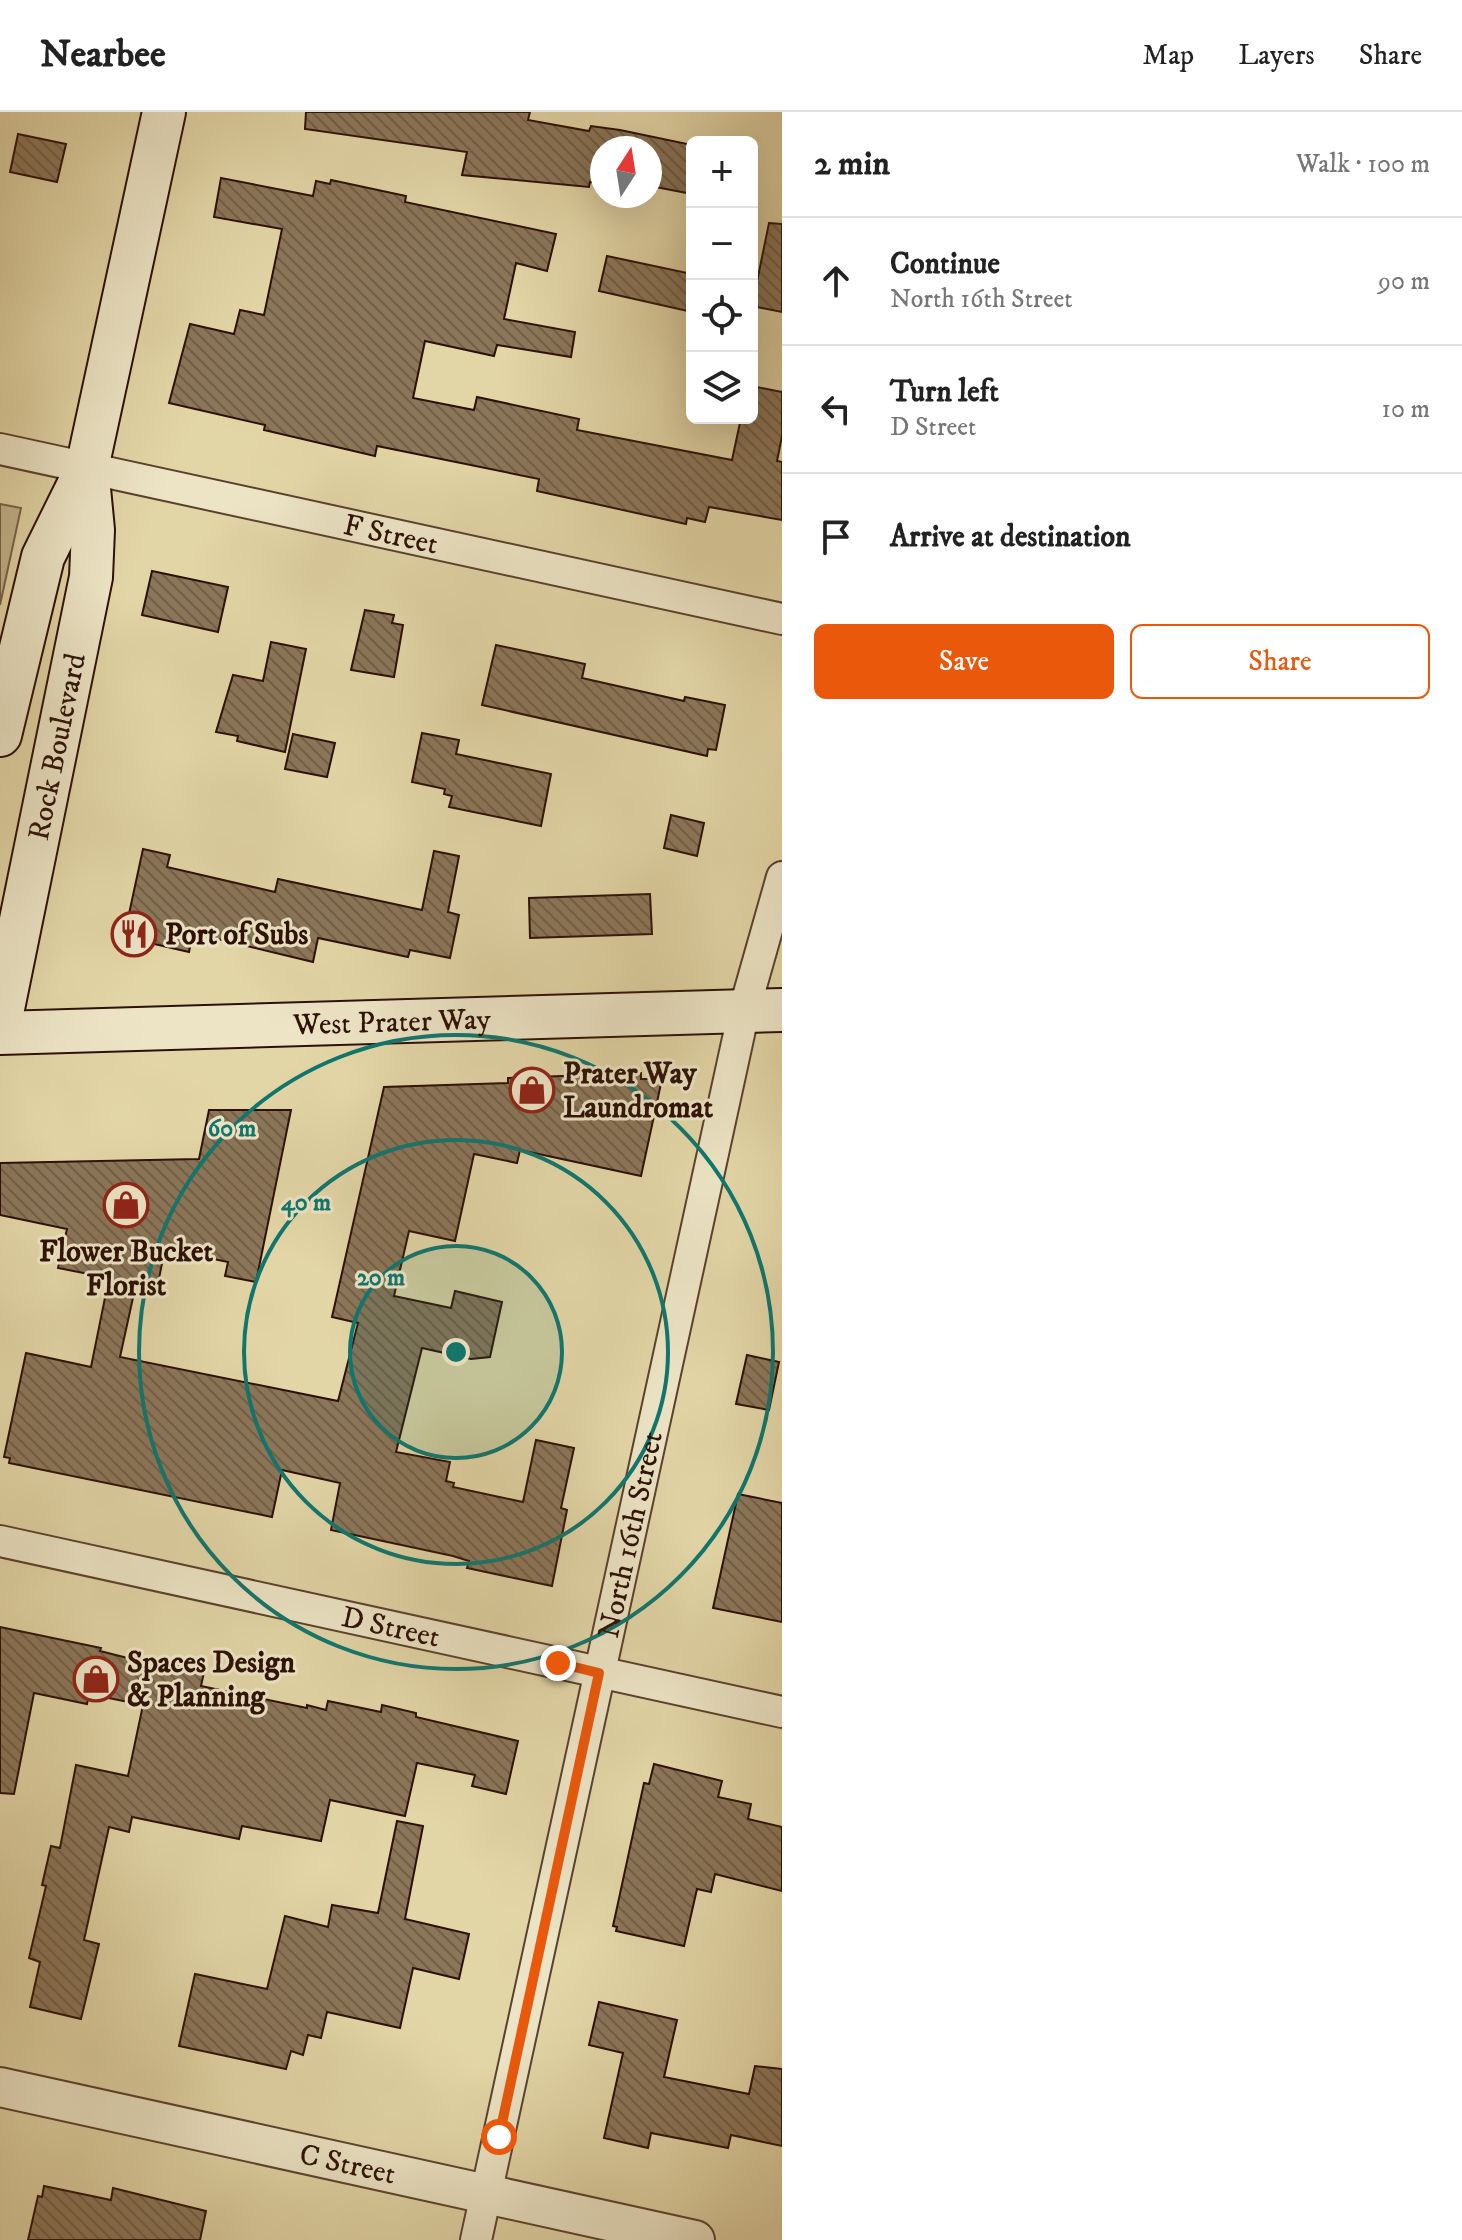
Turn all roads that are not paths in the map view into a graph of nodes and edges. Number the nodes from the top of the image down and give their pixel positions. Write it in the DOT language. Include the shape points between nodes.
graph roads {
  1 [pos="164,112"];
  2 [pos="0,449"];
  3 [pos="87,468"];
  4 [pos="782,619"];
  5 [pos="0,735"];
  6 [pos="782,877"];
  7 [pos="763,1011"];
  8 [pos="0,1023"];
  9 [pos="0,1033"];
  10 [pos="0,1541"];
  11 [pos="599,1673"];
  12 [pos="782,1712"];
  13 [pos="0,2087"];
  14 [pos="486,2194"];
  15 [pos="476,2240"];
  16 [pos="695,2240"];
  1 -- 3 [label="main road, Rock Boulevard"];
  2 -- 3 [label="street, F Street"];
  3 -- 4 [label="street, F Street"];
  3 -- 5 [label="main road, Rock Boulevard" via="43,557"];
  3 -- 8 [label="main road, Rock Boulevard" via="91,577"];
  6 -- 7 [label="street, North 16th Street"];
  7 -- 9 [label="main road, West Prater Way"];
  7 -- 11 [label="street, North 16th Street"];
  10 -- 11 [label="street, D Street"];
  11 -- 12 [label="street, D Street"];
  11 -- 14 [label="street, North 16th Street"];
  13 -- 14 [label="street, C Street"];
  14 -- 15 [label="street, North 16th Street"];
  14 -- 16 [label="street, C Street"];
}
